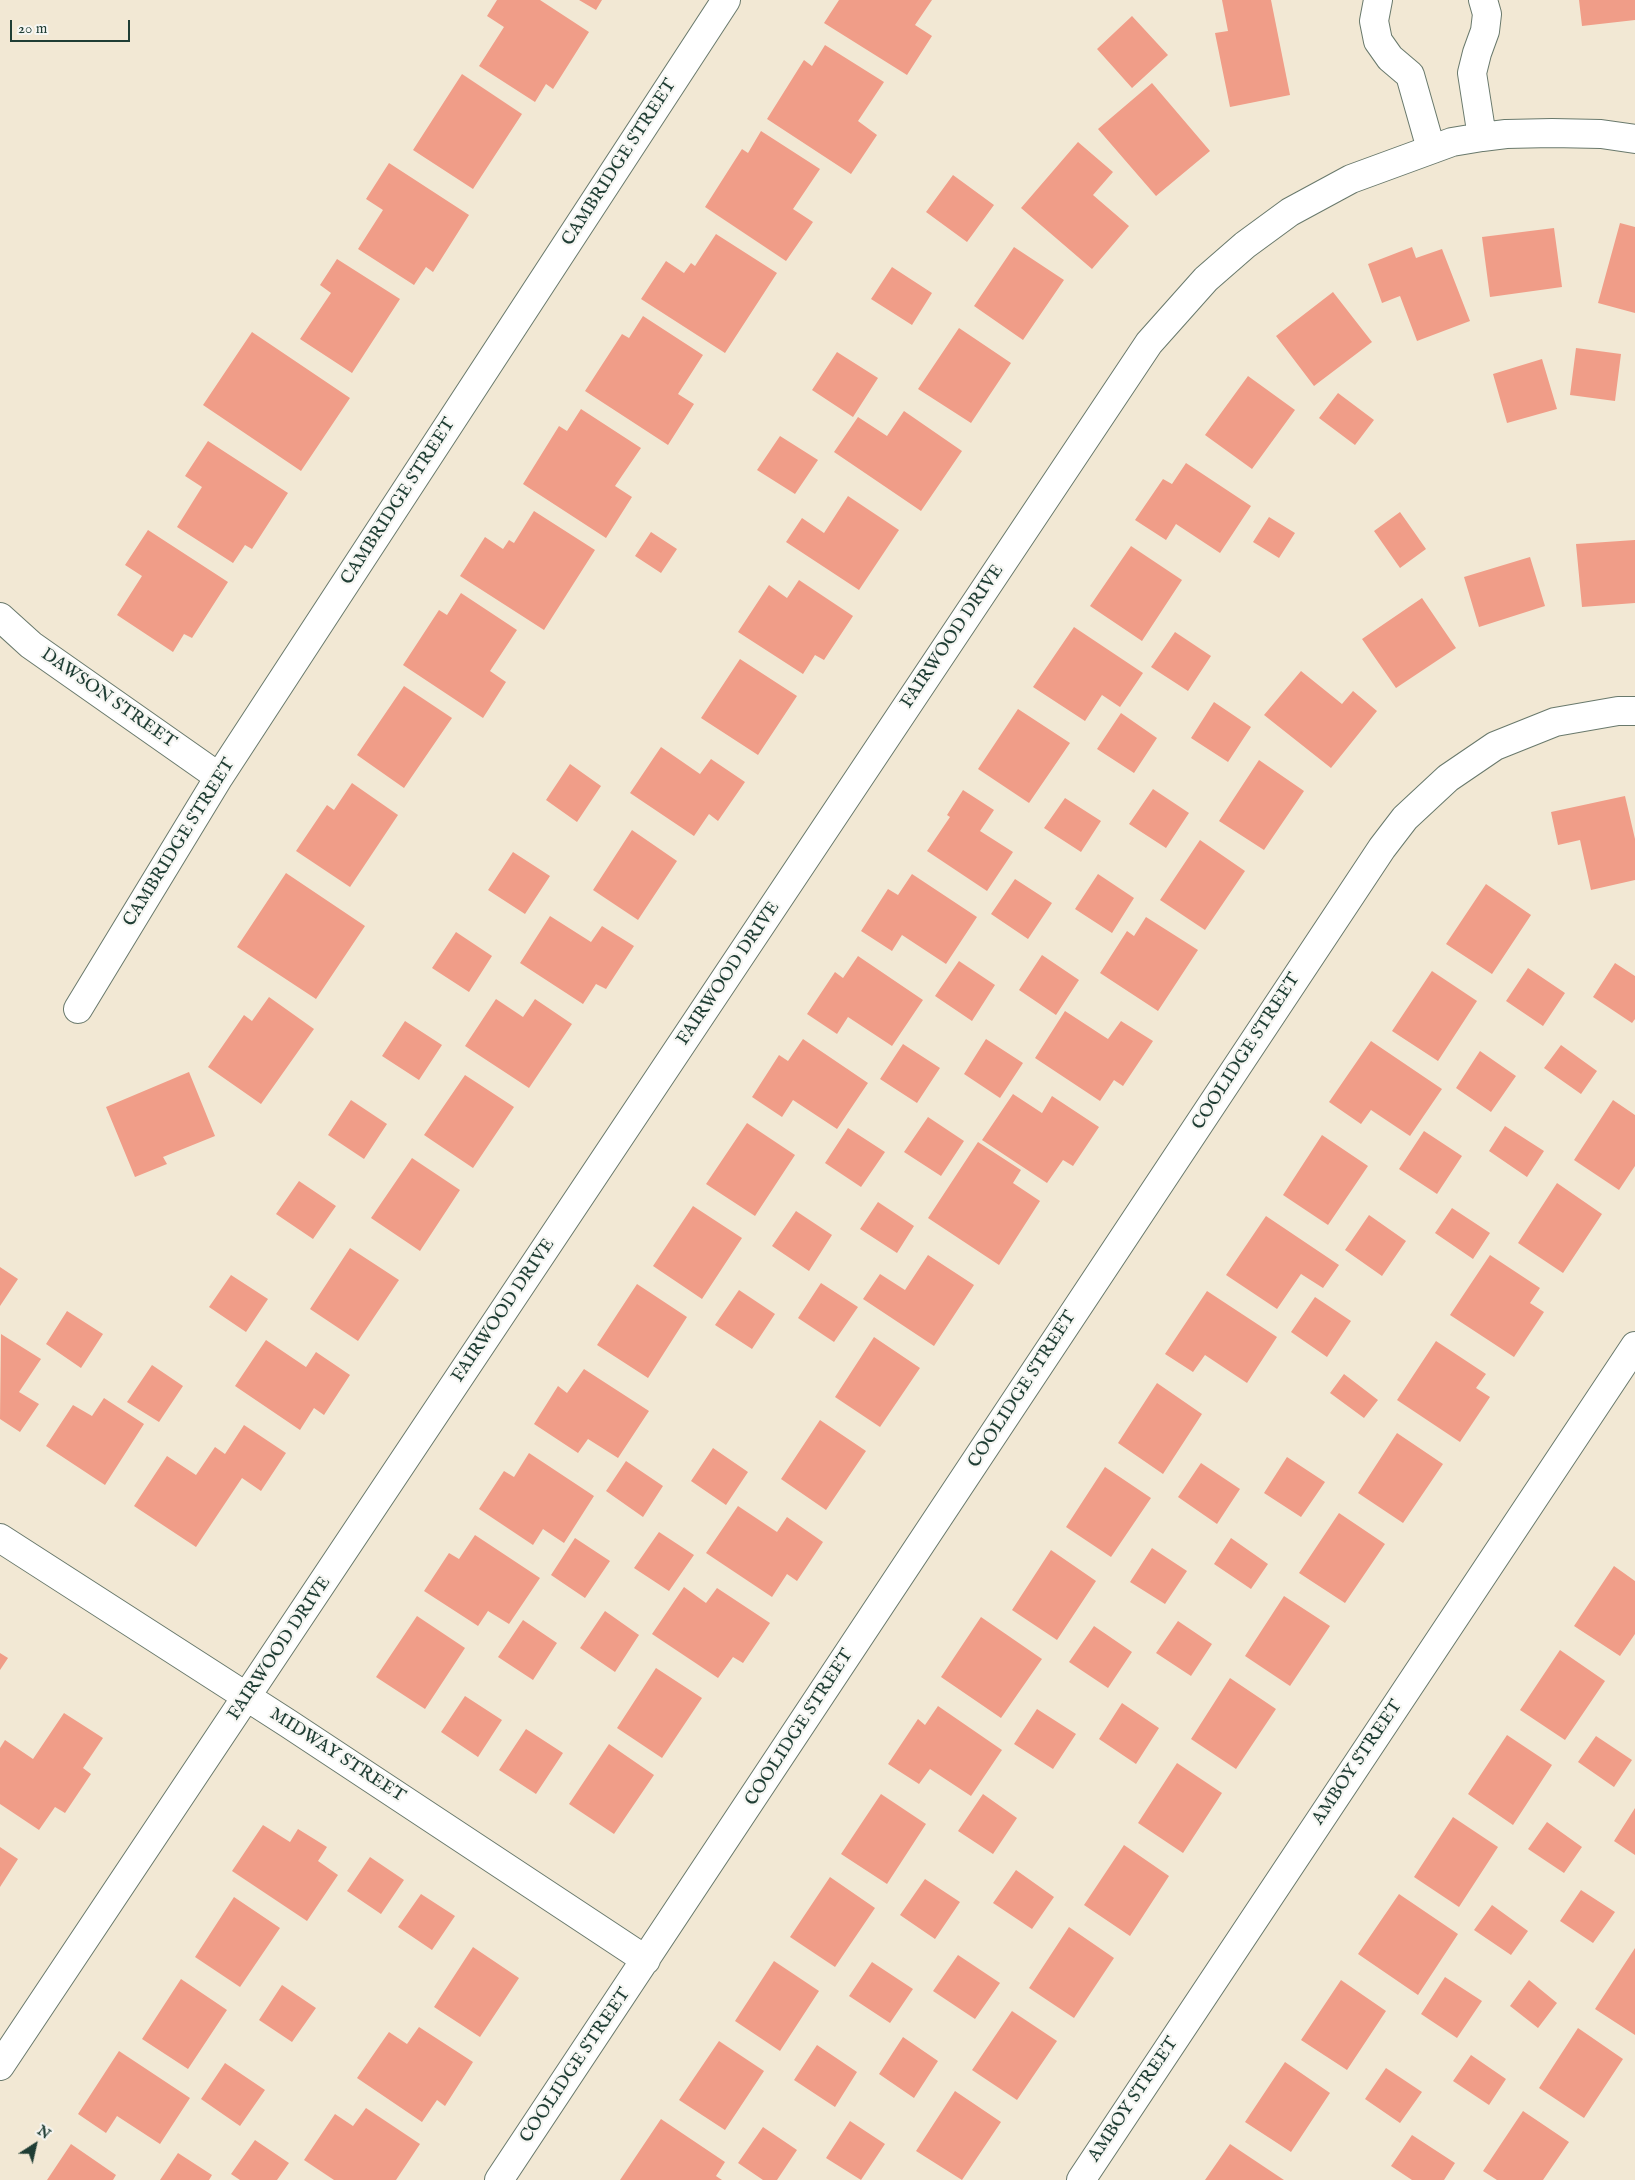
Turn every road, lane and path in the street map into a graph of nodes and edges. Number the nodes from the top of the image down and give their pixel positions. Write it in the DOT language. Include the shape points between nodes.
graph roads {
  1 [pos="726,0"];
  2 [pos="1378,0"];
  3 [pos="1482,0"];
  4 [pos="1482,137"];
  5 [pos="1635,139"];
  6 [pos="1431,149"];
  7 [pos="0,617"];
  8 [pos="1634,711"];
  9 [pos="219,777"];
  10 [pos="78,1009"];
  11 [pos="1635,1346"];
  12 [pos="0,1538"];
  13 [pos="248,1698"];
  14 [pos="646,1960"];
  15 [pos="0,2066"];
  16 [pos="499,2180"];
  17 [pos="1081,2180"];
  1 -- 9 [label="street, CAMBRIDGE STREET"];
  2 -- 6 [label="street" via="1374,21 1378,41 1390,58 1410,74"];
  3 -- 4 [label="street" via="1487,14 1485,31 1472,74"];
  4 -- 5 [label="street, FAIRWOOD DRIVE" via="1552,132"];
  4 -- 6 [label="street, FAIRWOOD DRIVE"];
  6 -- 13 [label="street, FAIRWOOD DRIVE" via="1351,179 1290,212 1206,279 1150,343"];
  7 -- 9 [label="street, DAWSON STREET" via="31,645"];
  8 -- 14 [label="street, COOLIDGE STREET" via="1555,722 1495,746 1448,778 1405,818 1376,856"];
  9 -- 10 [label="street, CAMBRIDGE STREET"];
  11 -- 17 [label="street, AMBOY STREET"];
  12 -- 13 [label="street, MIDWAY STREET"];
  13 -- 14 [label="street, MIDWAY STREET"];
  13 -- 15 [label="street, FAIRWOOD DRIVE"];
  14 -- 16 [label="street, COOLIDGE STREET"];
}
